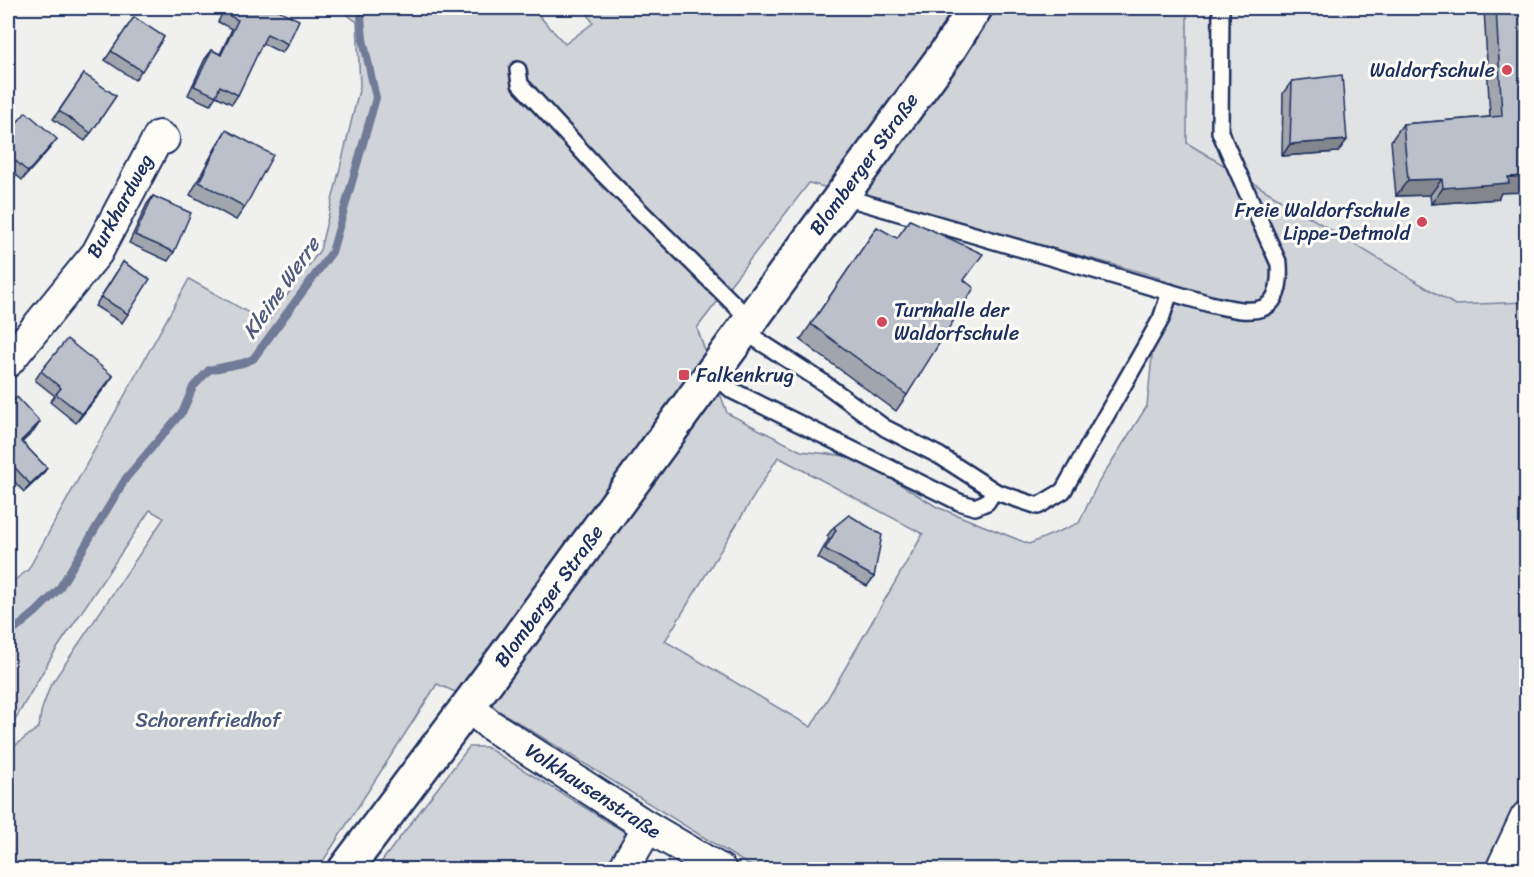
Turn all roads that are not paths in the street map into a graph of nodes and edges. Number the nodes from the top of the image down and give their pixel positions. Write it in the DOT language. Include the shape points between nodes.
graph roads {
  1 [pos="975,8"];
  2 [pos="1221,8"];
  3 [pos="518,70"];
  4 [pos="164,139"];
  5 [pos="841,196"];
  6 [pos="1170,292"];
  7 [pos="746,325"];
  8 [pos="8,362"];
  9 [pos="711,372"];
  10 [pos="994,491"];
  11 [pos="468,706"];
  12 [pos="1527,817"];
  13 [pos="648,827"];
  14 [pos="345,870"];
  15 [pos="623,870"];
  16 [pos="721,870"];
  17 [pos="1501,870"];
  1 -- 5 [label="street, Blomberger Straße"];
  2 -- 6 [label="lane" via="1221,132 1279,264 1280,281 1274,301 1263,310 1244,312"];
  3 -- 7 [label="lane" via="520,84"];
  4 -- 8 [label="street, Burkhardweg" via="159,136 97,253"];
  5 -- 6 [label="lane"];
  5 -- 7 [label="street, Blomberger Straße"];
  6 -- 10 [label="lane" via="1161,319 1064,491 1038,506"];
  7 -- 9 [label="street, Blomberger Straße"];
  7 -- 10 [label="lane" via="885,428 940,456"];
  9 -- 10 [label="lane" via="733,391 959,502 975,507 987,502"];
  9 -- 11 [label="street, Blomberger Straße"];
  11 -- 13 [label="street, Volkhausenstraße" via="490,725"];
  11 -- 14 [label="street, Blomberger Straße"];
  12 -- 17 [label="street"];
  13 -- 15 [label="street"];
  13 -- 16 [label="street, Volkhausenstraße"];
}
